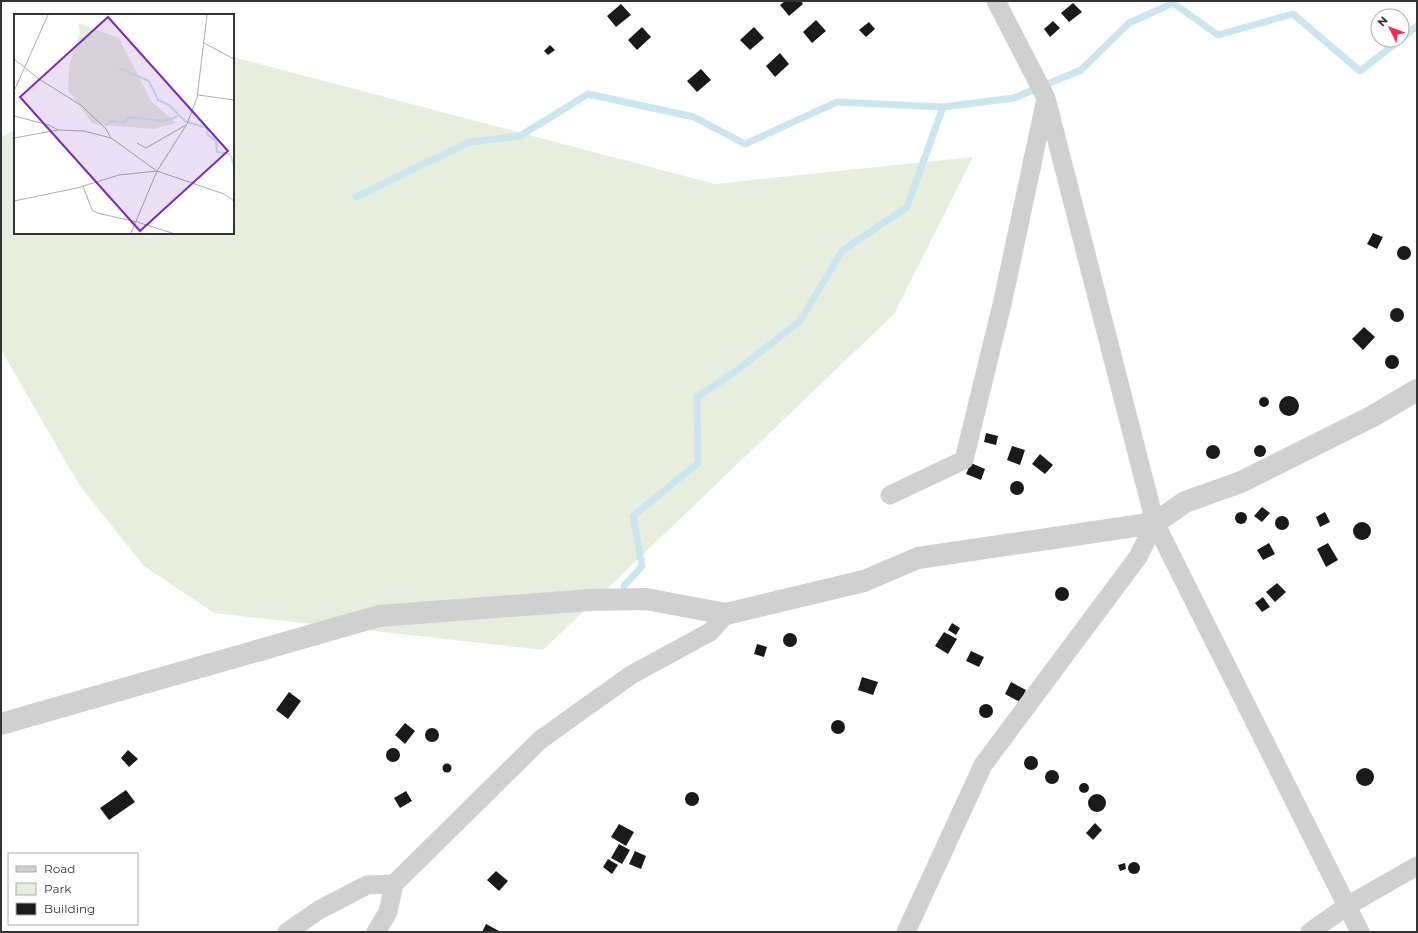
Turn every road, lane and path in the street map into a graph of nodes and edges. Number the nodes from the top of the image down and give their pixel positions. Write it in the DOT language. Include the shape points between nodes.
graph roads {
  1 [pos="996,1"];
  2 [pos="1046,98"];
  3 [pos="1417,390"];
  4 [pos="890,495"];
  5 [pos="1155,523"];
  6 [pos="726,614"];
  7 [pos="1,724"];
  8 [pos="1417,866"];
  9 [pos="394,884"];
  10 [pos="1347,906"];
  11 [pos="287,932"];
  12 [pos="376,932"];
  13 [pos="906,932"];
  14 [pos="1310,932"];
  15 [pos="1360,932"];
  1 -- 2 [label="street"];
  2 -- 4 [label="street" via="1003,300 964,460"];
  2 -- 5 [label="street"];
  3 -- 5 [label="street" via="1373,416 1241,482 1185,502"];
  5 -- 6 [label="street" via="918,558 864,581"];
  5 -- 10 [label="street"];
  5 -- 13 [label="street" via="1138,557 983,765"];
  6 -- 7 [label="street" via="646,599 590,600 379,616"];
  6 -- 9 [label="street" via="710,632 631,675 540,740"];
  8 -- 10 [label="street"];
  9 -- 11 [label="street" via="366,885 320,910"];
  9 -- 12 [label="street" via="388,912"];
  10 -- 14 [label="street"];
  10 -- 15 [label="street"];
}
